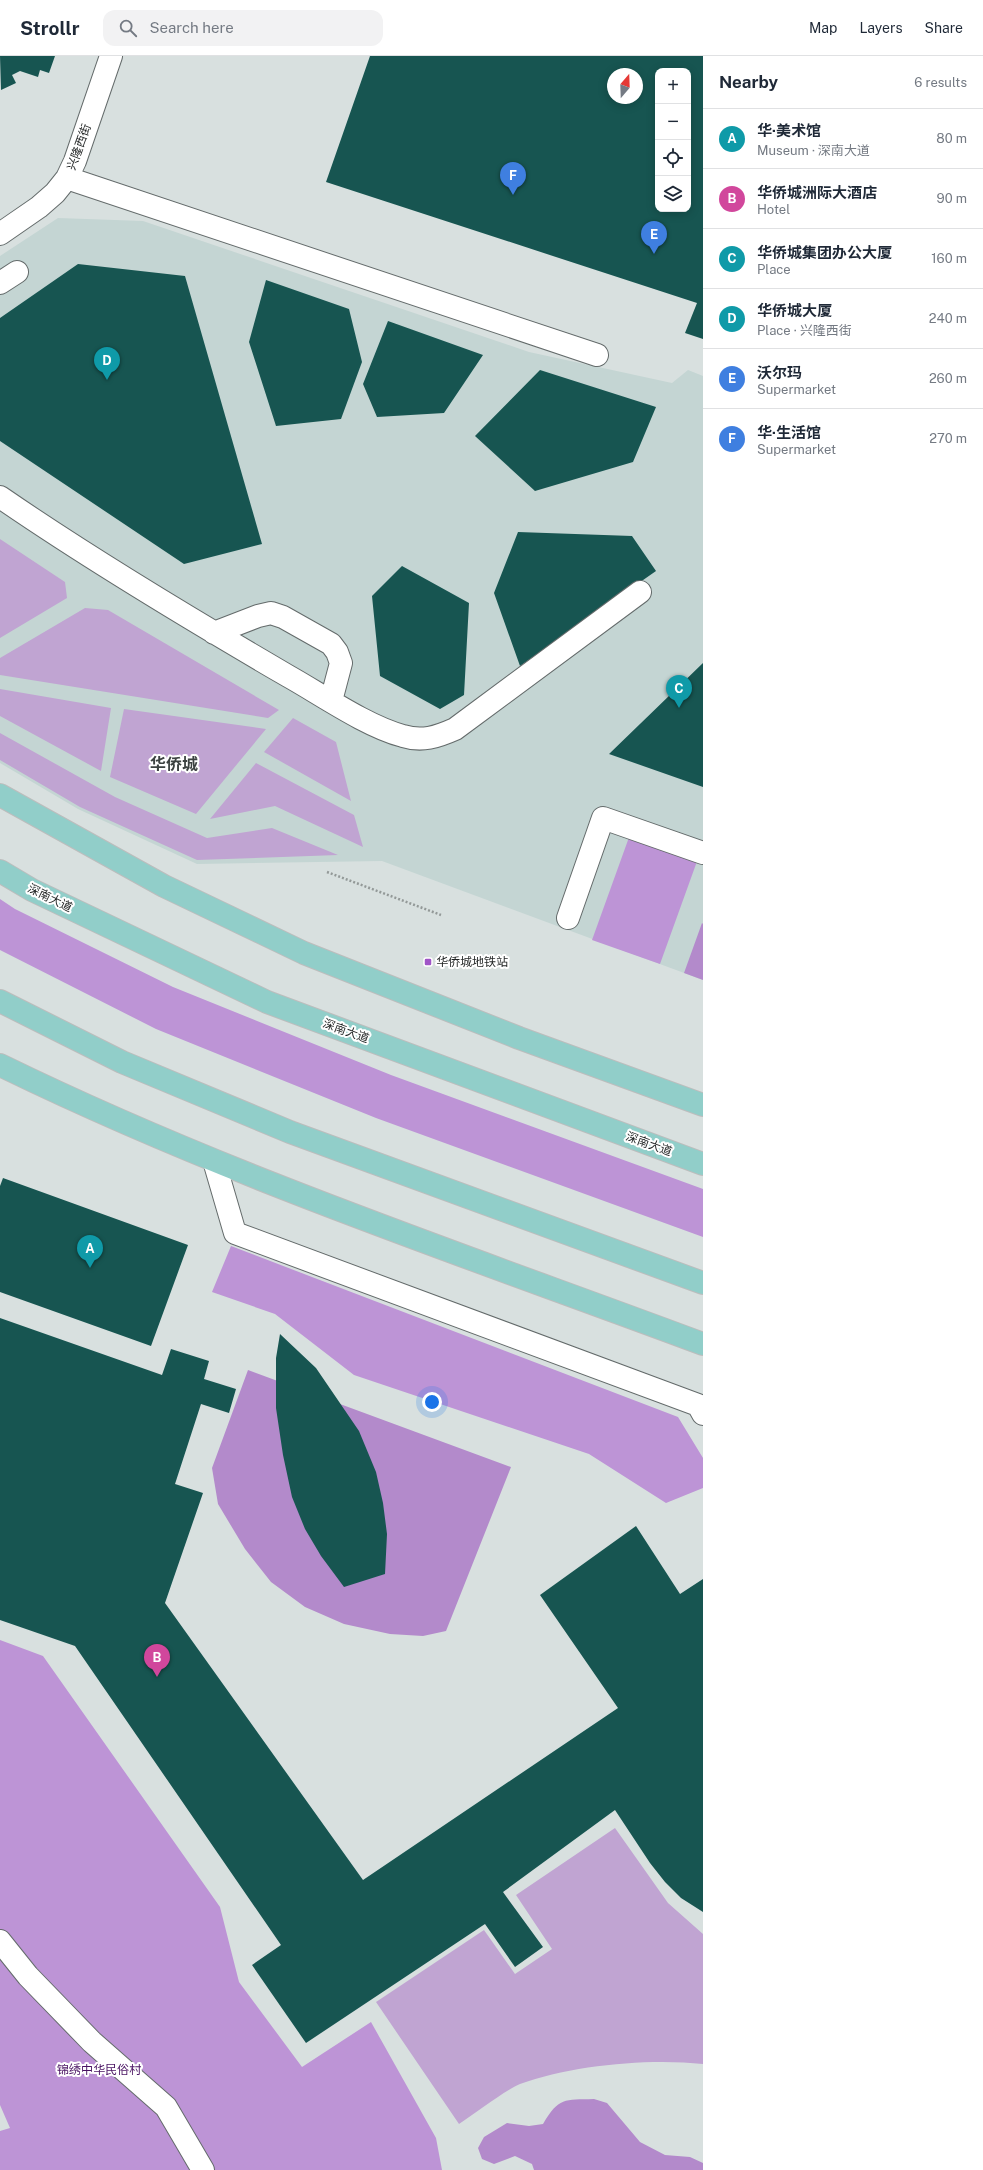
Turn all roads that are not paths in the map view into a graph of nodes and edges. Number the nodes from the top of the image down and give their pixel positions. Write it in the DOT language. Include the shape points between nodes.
graph roads {
  1 [pos="111,56"];
  2 [pos="67,178"];
  3 [pos="0,234"];
  4 [pos="597,355"];
  5 [pos="0,497"];
  6 [pos="640,592"];
  7 [pos="214,633"];
  8 [pos="331,701"];
  9 [pos="0,795"];
  10 [pos="703,854"];
  11 [pos="0,871"];
  12 [pos="568,918"];
  13 [pos="0,1001"];
  14 [pos="1,1067"];
  15 [pos="703,1105"];
  16 [pos="214,1161"];
  17 [pos="703,1164"];
  18 [pos="703,1283"];
  19 [pos="703,1344"];
  20 [pos="703,1414"];
  21 [pos="0,1941"];
  22 [pos="203,2170"];
  1 -- 2 [label="street, 兴隆西街"];
  2 -- 3 [label="street, 兴隆西街" via="39,207"];
  2 -- 4 [label="street"];
  5 -- 7 [label="street"];
  6 -- 8 [label="street" via="455,729 438,737 421,740 402,736 381,728"];
  7 -- 8 [label="street"];
  7 -- 8 [label="street" via="271,613 331,644 341,664"];
  9 -- 15 [label="main road" via="164,886 304,953 519,1038"];
  10 -- 12 [label="street" via="603,818"];
  11 -- 17 [label="main road, 深南大道" via="32,890 267,1002"];
  13 -- 18 [label="main road" via="122,1062 290,1132"];
  14 -- 16 [label="main road"];
  16 -- 19 [label="main road"];
  16 -- 20 [label="street" via="235,1233 698,1404"];
  21 -- 22 [label="street" via="28,1976 92,2042 166,2107"];
}
